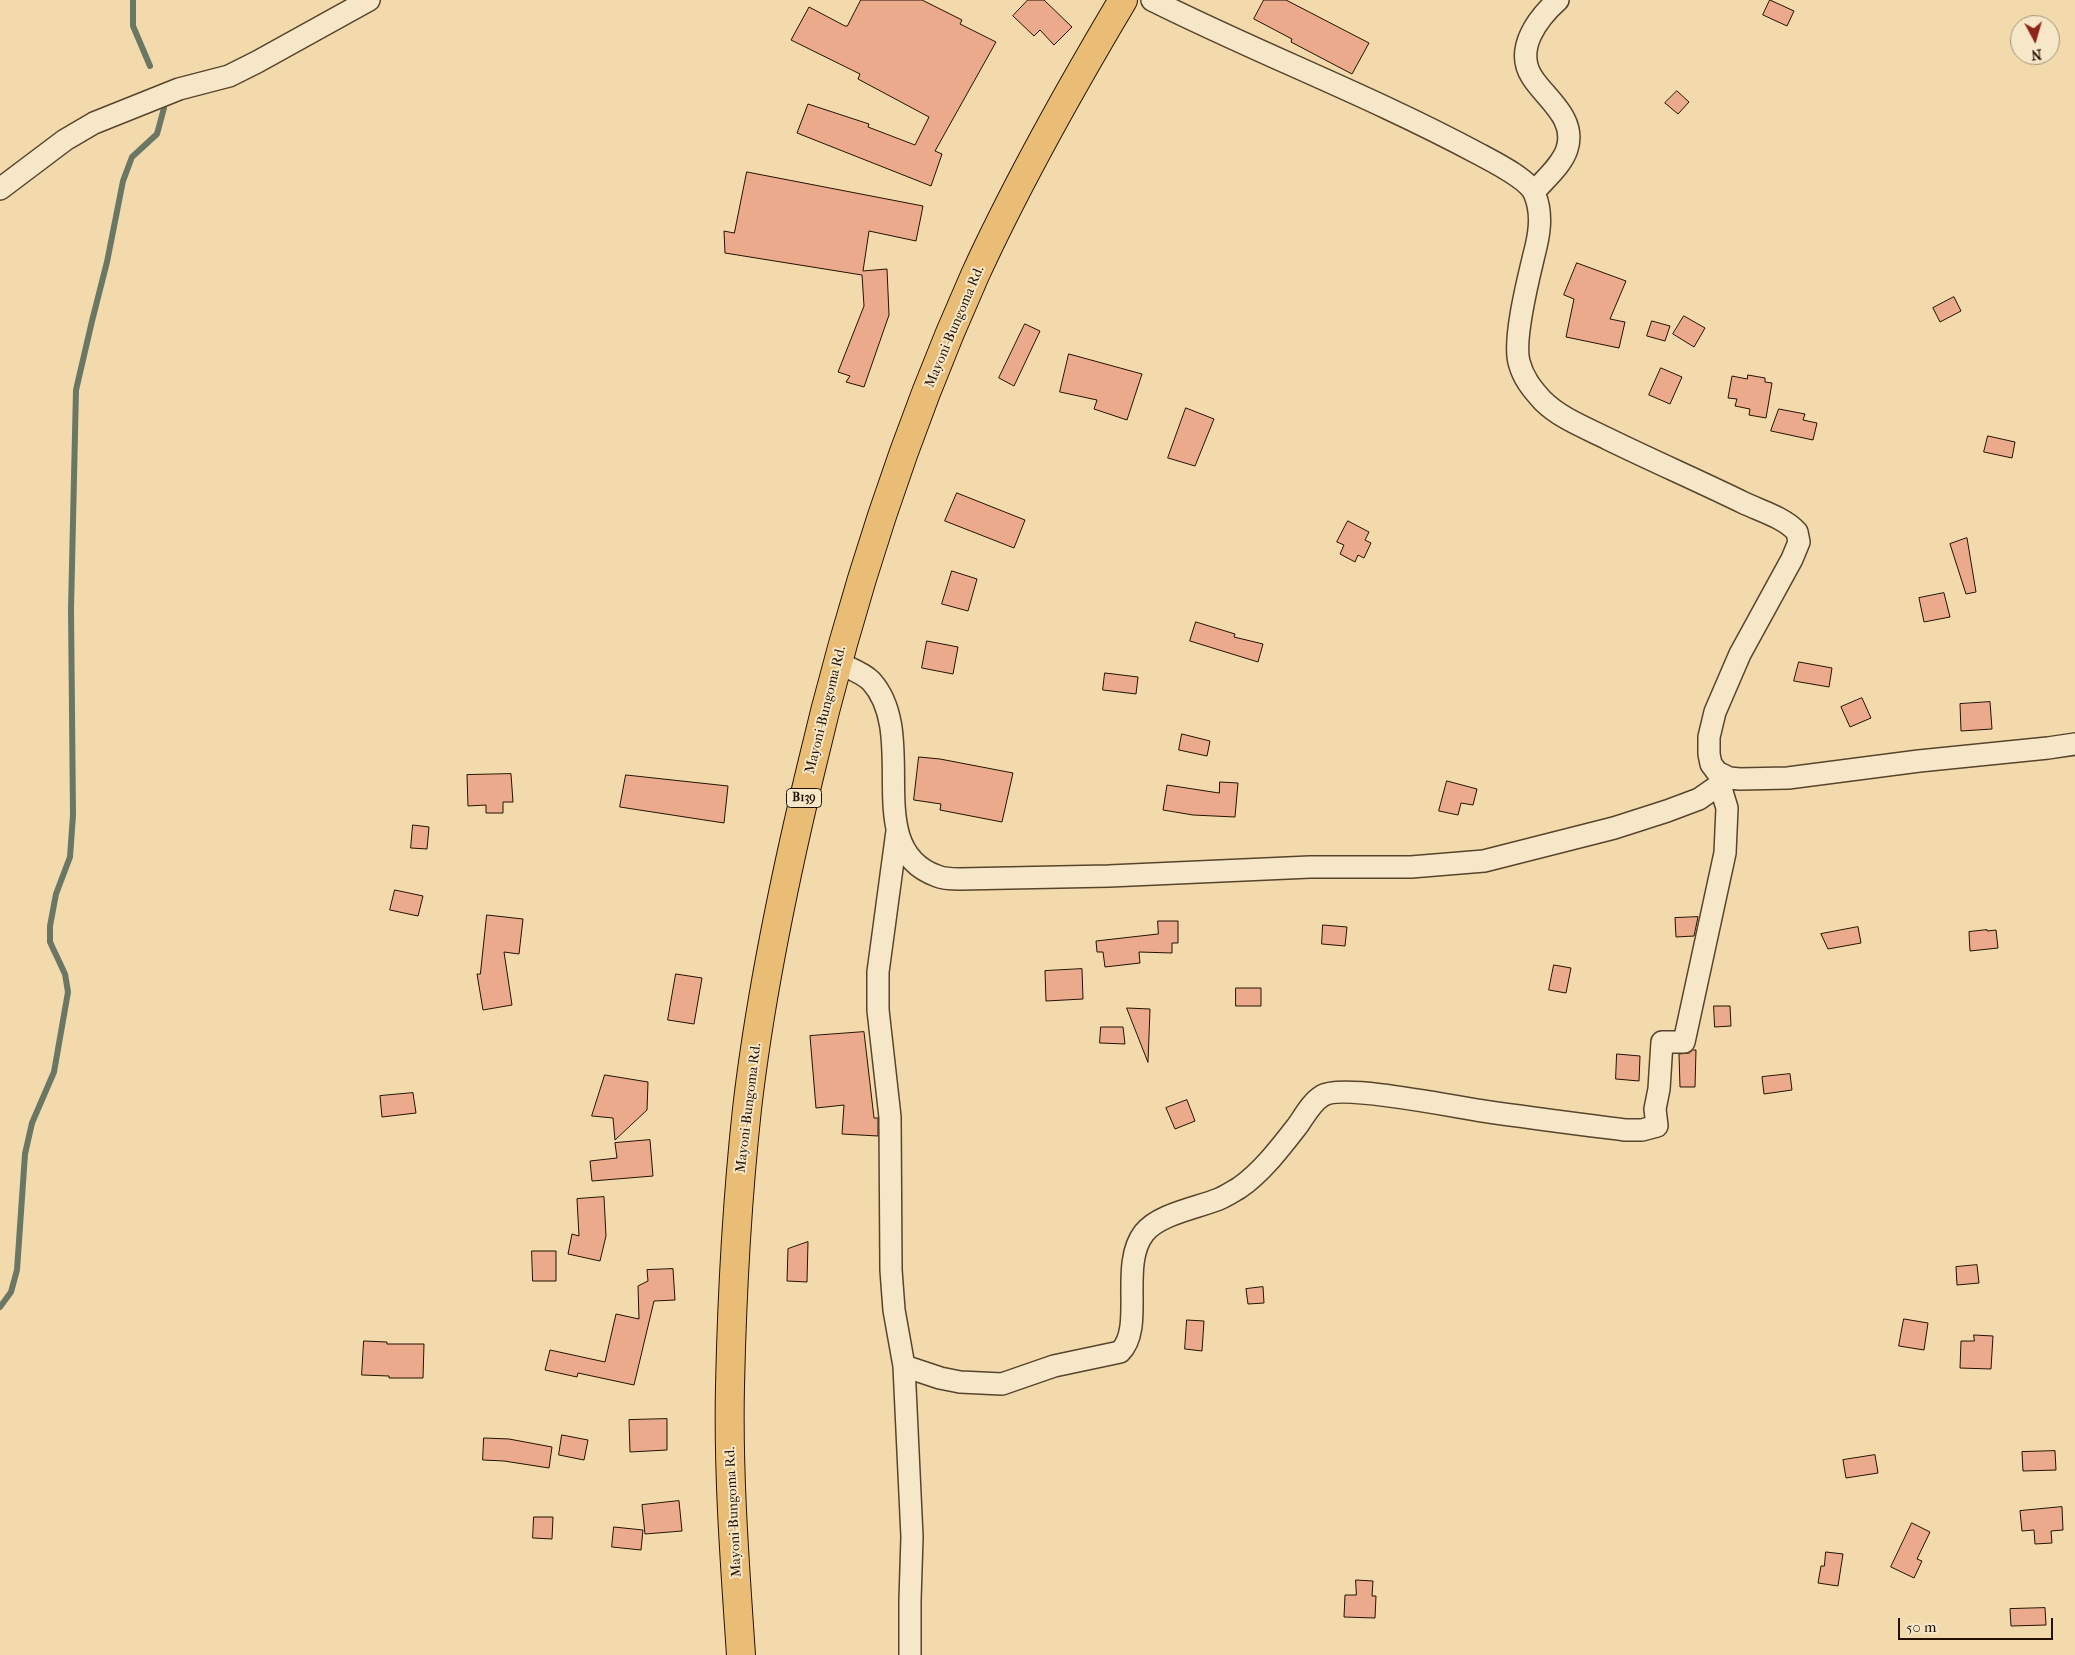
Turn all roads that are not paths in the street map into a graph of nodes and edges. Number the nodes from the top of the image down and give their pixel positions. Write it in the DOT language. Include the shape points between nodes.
graph roads {
  1 [pos="369,0"];
  2 [pos="1123,0"];
  3 [pos="1152,0"];
  4 [pos="1558,0"];
  5 [pos="0,189"];
  6 [pos="1534,192"];
  7 [pos="838,662"];
  8 [pos="2075,744"];
  9 [pos="1725,782"];
  10 [pos="897,829"];
  11 [pos="904,1366"];
  12 [pos="741,1655"];
  13 [pos="910,1655"];
  1 -- 5 [label="street" via="229,76 179,89 94,123 65,140"];
  2 -- 7 [label="main road, Mayoni-Bungoma Rd. / B139" via="1038,151 976,273 903,455 855,596"];
  3 -- 6 [label="street" via="1480,154"];
  4 -- 6 [label="street" via="1532,30 1526,58 1532,78 1563,117 1568,147"];
  6 -- 9 [label="street" via="1540,218 1539,236 1518,342 1518,359 1531,388 1546,404 1576,423 1787,523 1799,536 1792,559 1740,654 1715,712 1708,754 1711,764"];
  7 -- 10 [label="street" via="869,680 889,715 893,731 893,809"];
  7 -- 12 [label="main road, Mayoni-Bungoma Rd. / B139" via="774,934 747,1116 738,1202 730,1391"];
  8 -- 9 [label="street" via="1788,778"];
  9 -- 10 [label="street" via="1699,799 1614,828 1484,861 1454,865 960,879 939,877 923,870 902,847"];
  9 -- 11 [label="street" via="1725,853 1684,1042 1662,1042 1659,1089 1654,1109 1657,1126 1625,1130 1395,1097 1328,1093 1315,1103 1263,1167 1241,1186 1221,1198 1154,1223 1143,1234 1134,1255 1128,1339 1120,1352 1054,1366 1002,1384 960,1382"];
  10 -- 11 [label="street" via="878,972 878,1010 890,1117 891,1270"];
  11 -- 13 [label="street" via="912,1537"];
}
